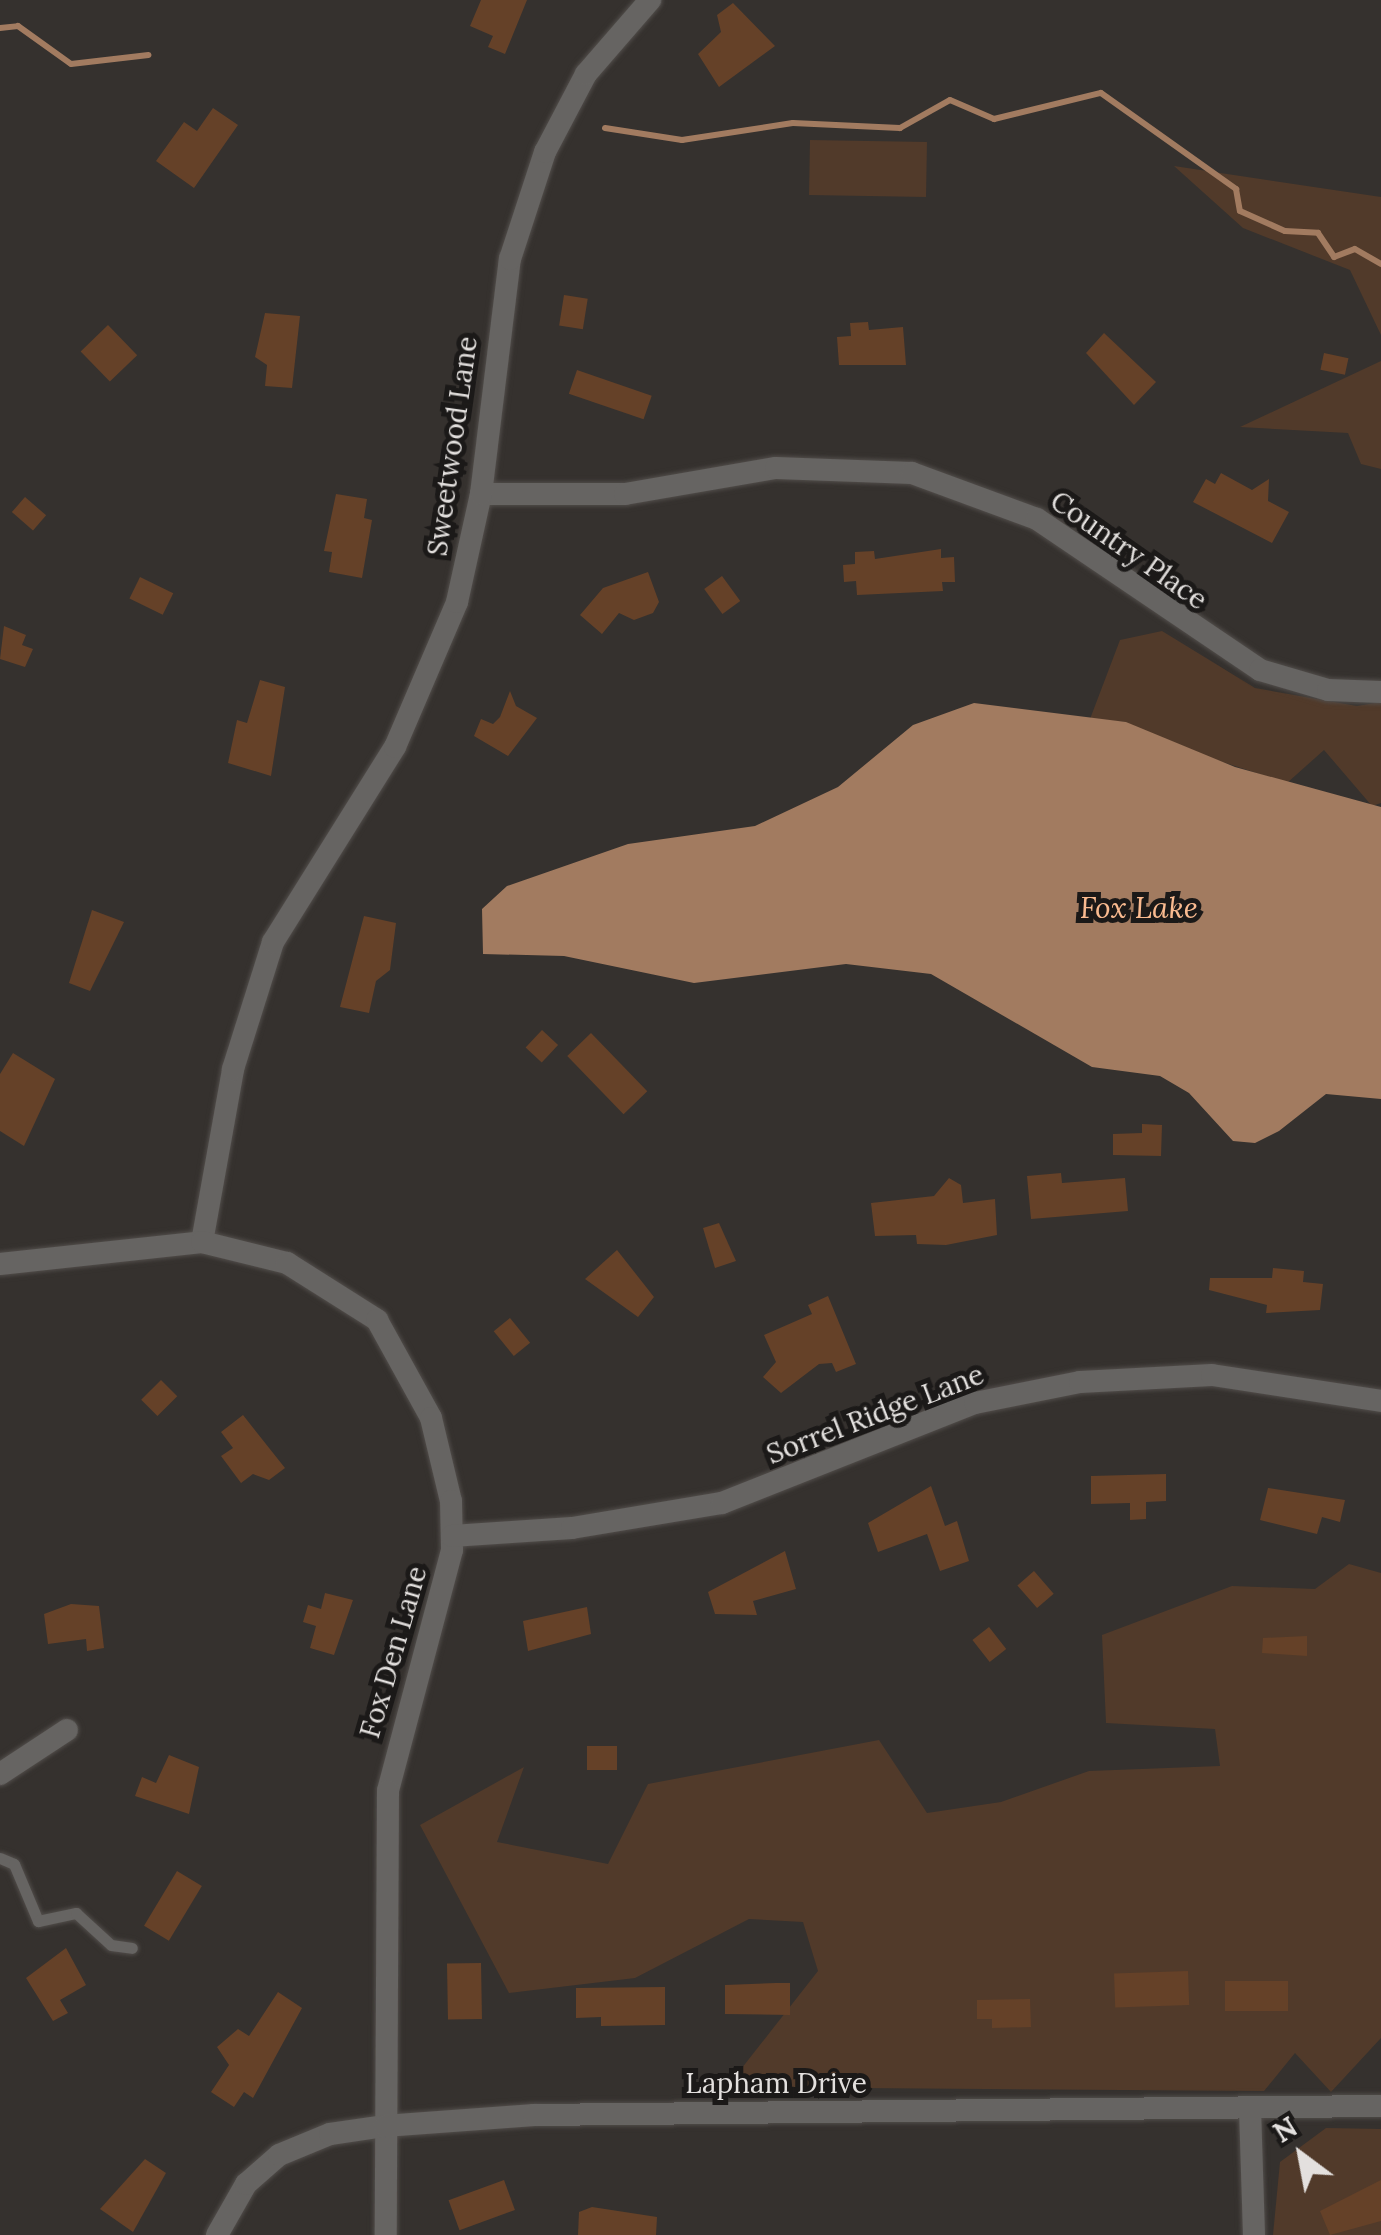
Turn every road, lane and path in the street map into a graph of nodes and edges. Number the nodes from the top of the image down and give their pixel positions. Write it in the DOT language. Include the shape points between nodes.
graph roads {
  1 [pos="650,0"];
  2 [pos="481,494"];
  3 [pos="1381,692"];
  4 [pos="202,1242"];
  5 [pos="0,1264"];
  6 [pos="1381,1401"];
  7 [pos="452,1536"];
  8 [pos="67,1730"];
  9 [pos="0,1774"];
  10 [pos="0,1858"];
  11 [pos="132,1948"];
  12 [pos="1381,2106"];
  13 [pos="1250,2108"];
  14 [pos="385,2126"];
  15 [pos="217,2235"];
  16 [pos="386,2235"];
  17 [pos="1254,2235"];
  1 -- 2 [label="street, Sweetwood Lane" via="576,90 528,199 500,309"];
  2 -- 3 [label="street, Country Place" via="639,492 776,468 912,473 1038,519 1260,670 1328,690"];
  2 -- 4 [label="street, Sweetwood Lane" via="457,602 424,693 274,942 233,1069"];
  4 -- 5 [label="street, Fox Den Lane"];
  4 -- 7 [label="street, Fox Den Lane" via="286,1263 350,1296 377,1320 431,1418"];
  6 -- 7 [label="street, Sorrel Ridge Lane" via="1212,1375 1080,1382 975,1403 722,1503 572,1528"];
  7 -- 14 [label="street, Fox Den Lane" via="447,1586 388,1791"];
  8 -- 9 [label="street"];
  10 -- 11 [label="lane" via="14,1864 38,1922 76,1913 111,1945"];
  12 -- 13 [label="street, Lapham Drive"];
  13 -- 14 [label="street, Lapham Drive" via="534,2114"];
  13 -- 17 [label="street"];
  14 -- 15 [label="street, Lapham Drive" via="330,2134 279,2155 246,2184"];
  14 -- 16 [label="street, Fox Den Lane"];
}
